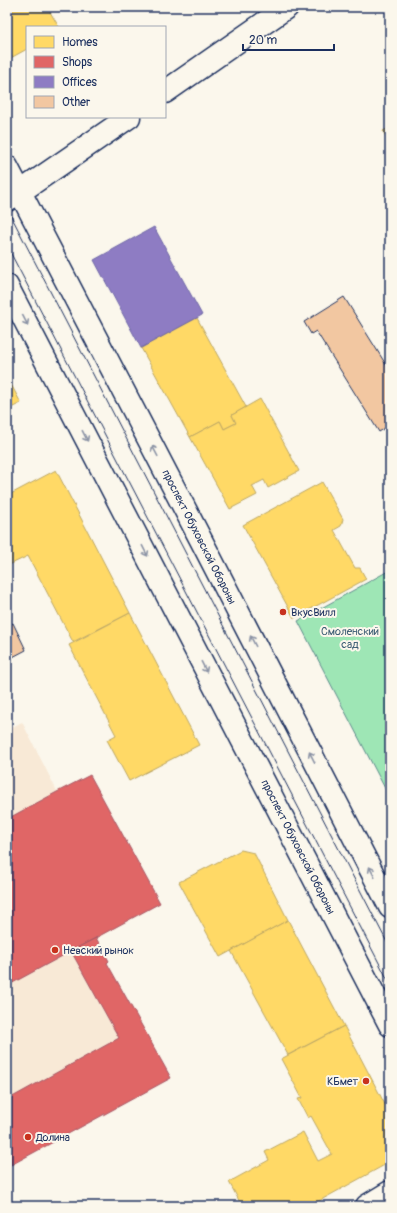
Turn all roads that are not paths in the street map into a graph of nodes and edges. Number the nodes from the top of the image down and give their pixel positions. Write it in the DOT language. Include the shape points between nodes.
graph roads {
  1 [pos="288,7"];
  2 [pos="166,91"];
  3 [pos="128,118"];
  4 [pos="7,167"];
  5 [pos="14,196"];
  6 [pos="7,286"];
  7 [pos="390,907"];
  8 [pos="390,1026"];
  9 [pos="390,1192"];
  10 [pos="367,1206"];
  1 -- 2 [label="main road"];
  3 -- 5 [label="main road"];
  4 -- 5 [label="main road, проспект Обуховской Обороны"];
  7 -- 5 [label="main road, проспект Обуховской Обороны, one-way"];
  6 -- 8 [label="main road, проспект Обуховской Обороны, one-way"];
  9 -- 10 [label="main road"];
}
